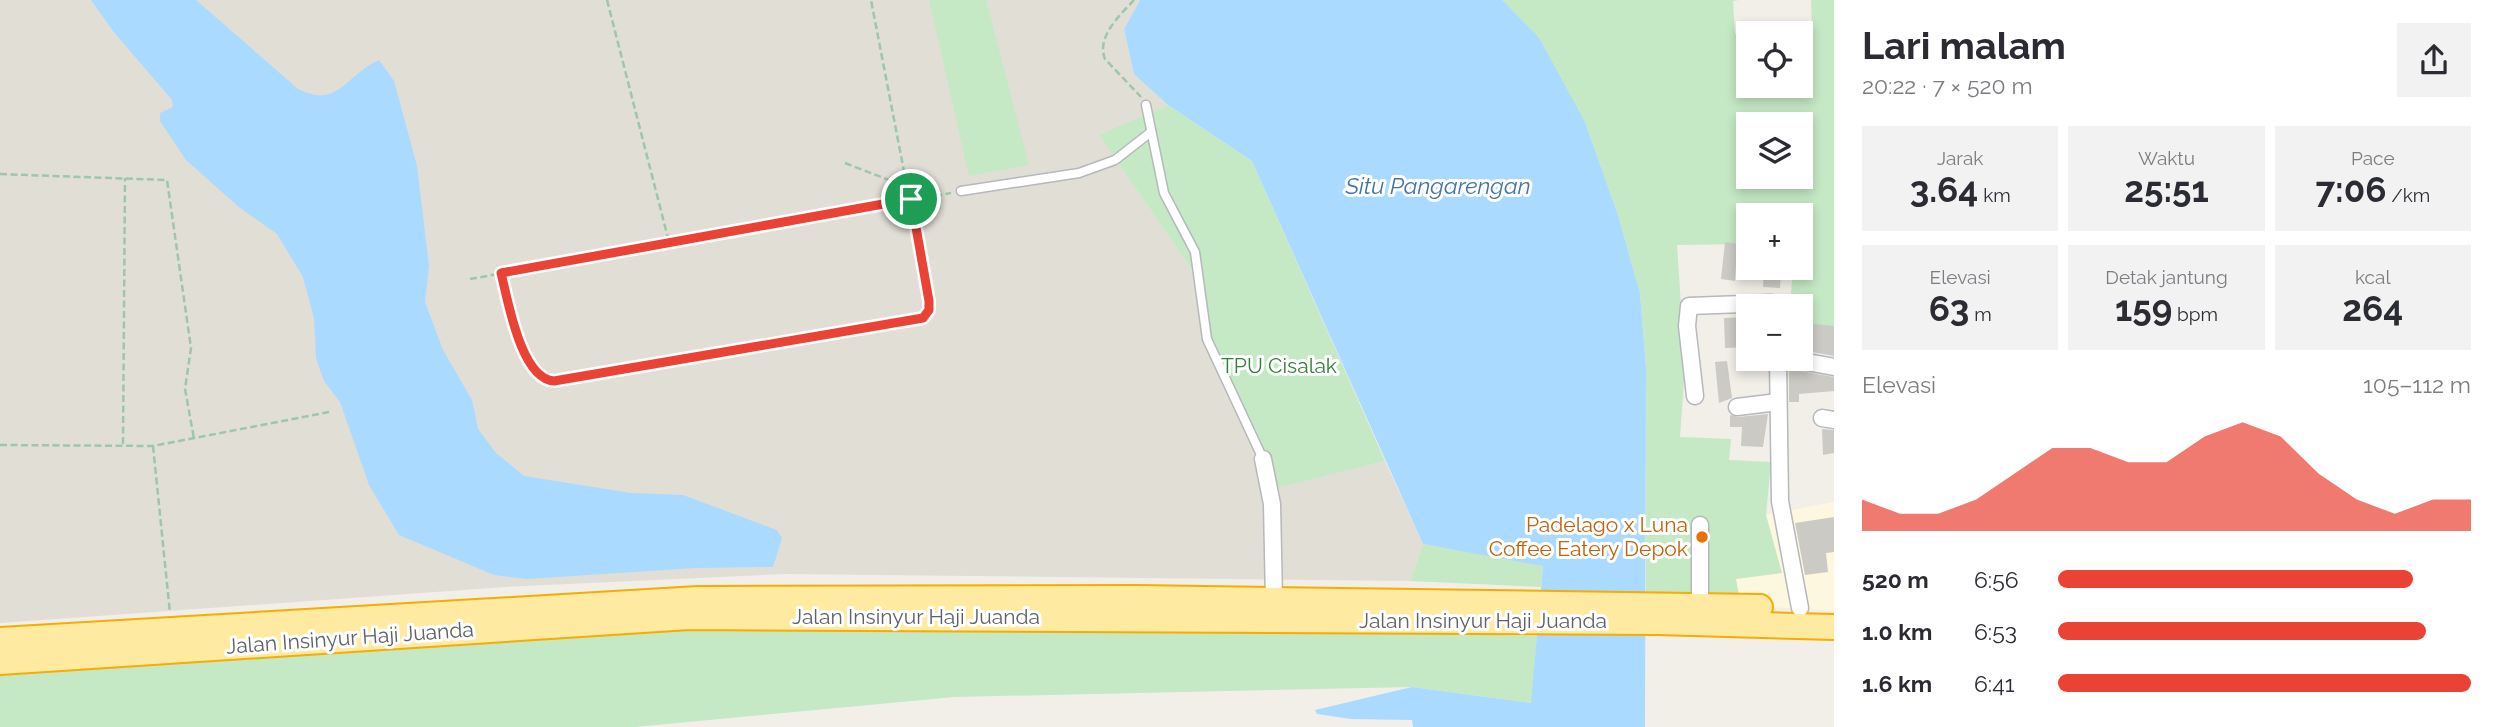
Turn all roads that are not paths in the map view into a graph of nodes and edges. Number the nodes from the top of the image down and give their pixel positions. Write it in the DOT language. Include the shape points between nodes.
graph roads {
  1 [pos="1146,105"];
  2 [pos="1151,132"];
  3 [pos="961,191"];
  4 [pos="1736,304"];
  5 [pos="1813,363"];
  6 [pos="1834,367"];
  7 [pos="1778,371"];
  8 [pos="1695,396"];
  9 [pos="1778,402"];
  10 [pos="1737,407"];
  11 [pos="1263,459"];
  12 [pos="1700,525"];
  13 [pos="1274,600"];
  14 [pos="1700,605"];
  15 [pos="1137,608"];
  16 [pos="1800,608"];
  17 [pos="1834,610"];
  18 [pos="1498,611"];
  19 [pos="1659,613"];
  20 [pos="1834,626"];
  21 [pos="0,640"];
  22 [pos="0,662"];
  1 -- 2 [label="lane"];
  2 -- 3 [label="lane" via="1115,160 1079,173"];
  2 -- 11 [label="lane" via="1164,193 1195,252 1207,339"];
  4 -- 8 [label="street" via="1689,306"];
  5 -- 6 [label="street"];
  7 -- 9 [label="street"];
  9 -- 10 [label="street"];
  9 -- 16 [label="street" via="1780,501"];
  11 -- 13 [label="street" via="1272,504"];
  12 -- 14 [label="street"];
  13 -- 15 [label="highway, Jalan Insinyur Haji Juanda"];
  13 -- 18 [label="highway, Jalan Insinyur Haji Juanda"];
  14 -- 16 [label="highway, Jalan Insinyur Haji Juanda"];
  14 -- 19 [label="highway, Jalan Insinyur Haji Juanda"];
  15 -- 18 [label="highway, Jalan Insinyur Haji Juanda"];
  15 -- 21 [label="highway, Jalan Insinyur Haji Juanda" via="687,600"];
  15 -- 22 [label="highway, Jalan Insinyur Haji Juanda" via="689,617"];
  16 -- 17 [label="highway, Jalan Insinyur Haji Juanda"];
  18 -- 19 [label="highway, Jalan Insinyur Haji Juanda"];
  19 -- 20 [label="highway, Jalan Insinyur Haji Juanda"];
}
